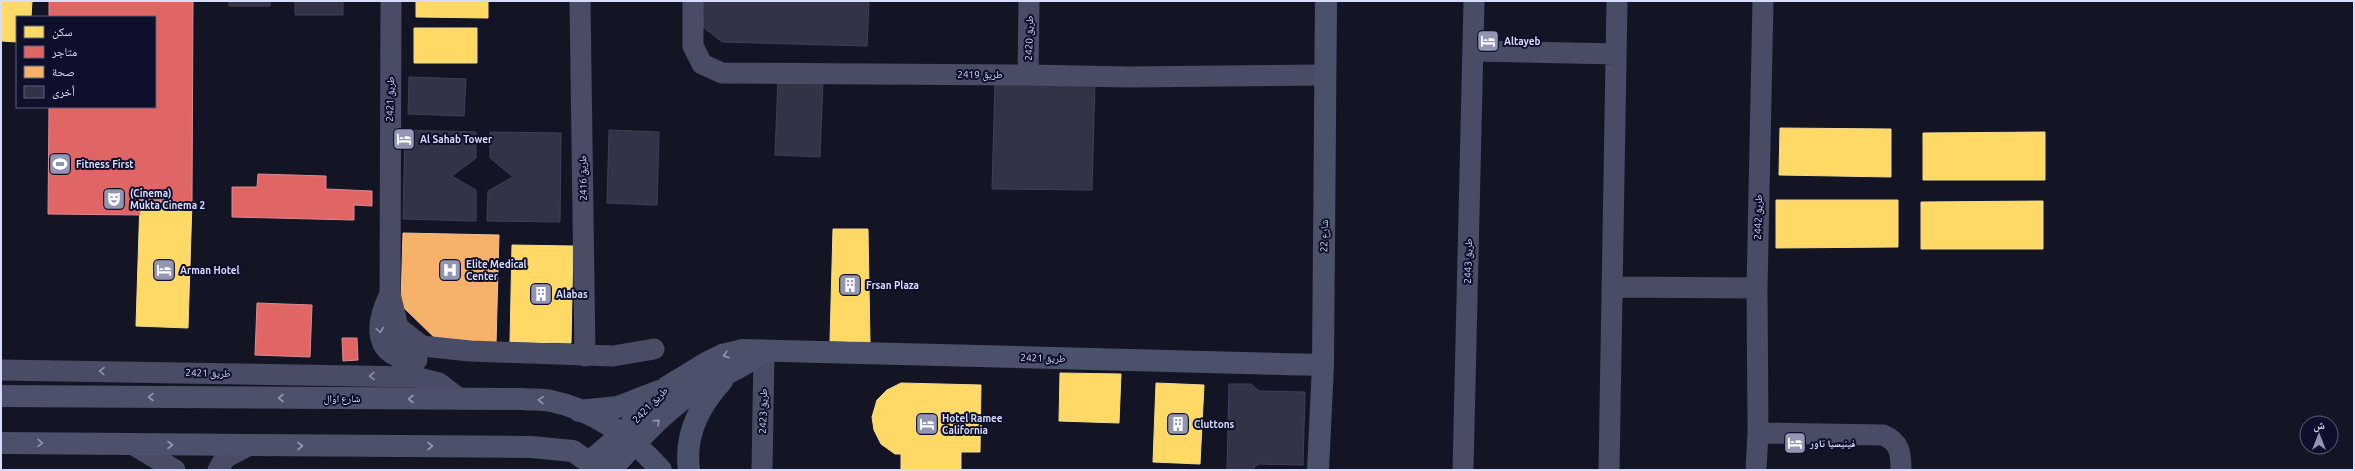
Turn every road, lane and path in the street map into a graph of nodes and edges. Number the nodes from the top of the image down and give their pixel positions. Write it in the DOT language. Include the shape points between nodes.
graph roads {
  1 [pos="391,1"];
  2 [pos="580,1"];
  3 [pos="693,1"];
  4 [pos="1029,1"];
  5 [pos="1326,1"];
  6 [pos="1474,1"];
  7 [pos="1617,1"];
  8 [pos="1762,1"];
  9 [pos="1473,51"];
  10 [pos="1616,54"];
  11 [pos="1028,74"];
  12 [pos="1325,75"];
  13 [pos="1614,287"];
  14 [pos="1756,288"];
  15 [pos="390,294"];
  16 [pos="399,328"];
  17 [pos="654,349"];
  18 [pos="470,351"];
  19 [pos="764,352"];
  20 [pos="585,356"];
  21 [pos="1322,365"];
  22 [pos="413,368"];
  23 [pos="1,370"];
  24 [pos="732,372"];
  25 [pos="667,387"];
  26 [pos="1,396"];
  27 [pos="460,399"];
  28 [pos="578,410"];
  29 [pos="1758,432"];
  30 [pos="630,438"];
  31 [pos="1,443"];
  32 [pos="132,444"];
  33 [pos="248,446"];
  34 [pos="594,466"];
  35 [pos="175,470"];
  36 [pos="218,470"];
  37 [pos="610,470"];
  38 [pos="661,470"];
  39 [pos="689,470"];
  40 [pos="762,470"];
  41 [pos="1318,470"];
  42 [pos="1463,470"];
  43 [pos="1609,470"];
  44 [pos="1756,470"];
  45 [pos="1901,470"];
  1 -- 15 [label="street, طريق 2421"];
  2 -- 20 [label="street, طريق 2416"];
  3 -- 11 [label="street, طريق 2419" via="693,46 702,64 722,73"];
  4 -- 11 [label="street, طريق 2420"];
  5 -- 12 [label="main road, شارع 22"];
  6 -- 9 [label="street, طريق 2443"];
  7 -- 10 [label="street"];
  8 -- 14 [label="street, طريق 2442"];
  9 -- 10 [label="street"];
  9 -- 42 [label="street, طريق 2443"];
  10 -- 13 [label="street"];
  11 -- 12 [label="street, طريق 2419" via="1128,77"];
  12 -- 21 [label="main road, شارع 22"];
  13 -- 14 [label="street"];
  13 -- 43 [label="street"];
  14 -- 29 [label="street, طريق 2442"];
  15 -- 16 [label="street, طريق 2421"];
  15 -- 22 [label="street, طريق 2421, one-way" via="381,314 379,333 388,350"];
  16 -- 18 [label="street, طريق 2421" via="422,346"];
  16 -- 22 [label="street, طريق 2421"];
  17 -- 20 [label="street, طريق 2421" via="628,355"];
  18 -- 20 [label="street, طريق 2421"];
  18 -- 22 [label="street, طريق 2421" via="430,359"];
  19 -- 21 [label="main road, طريق 2421"];
  19 -- 24 [label="main road, طريق 2421"];
  19 -- 25 [label="main road, طريق 2421, one-way" via="743,350 722,356"];
  19 -- 40 [label="street, طريق 2423"];
  21 -- 41 [label="main road, شارع 22"];
  22 -- 23 [label="street, طريق 2421, one-way"];
  22 -- 27 [label="street, طريق 2421"];
  30 -- 24 [label="main road, طريق 2421, one-way" via="646,432 684,398"];
  24 -- 39 [label="main road" via="714,390 696,417 689,438"];
  25 -- 28 [label="main road" via="618,407"];
  25 -- 30 [label="main road, طريق 2421"];
  27 -- 26 [label="main road, شارع اوال, one-way"];
  28 -- 27 [label="main road, شارع اوال, one-way" via="551,401"];
  28 -- 30 [label="main road, شارع اوال"];
  29 -- 44 [label="street, طريق 2442"];
  29 -- 45 [label="street" via="1883,435 1892,438 1898,444 1901,452"];
  30 -- 34 [label="main road, طريق 2421"];
  30 -- 37 [label="main road, طريق 2421"];
  30 -- 38 [label="main road, شارع اوال"];
  31 -- 32 [label="main road, one-way"];
  32 -- 33 [label="main road, one-way"];
  32 -- 35 [label="street"];
  33 -- 34 [label="main road, one-way" via="531,447 573,451"];
  33 -- 36 [label="street" via="226,458"];
}
